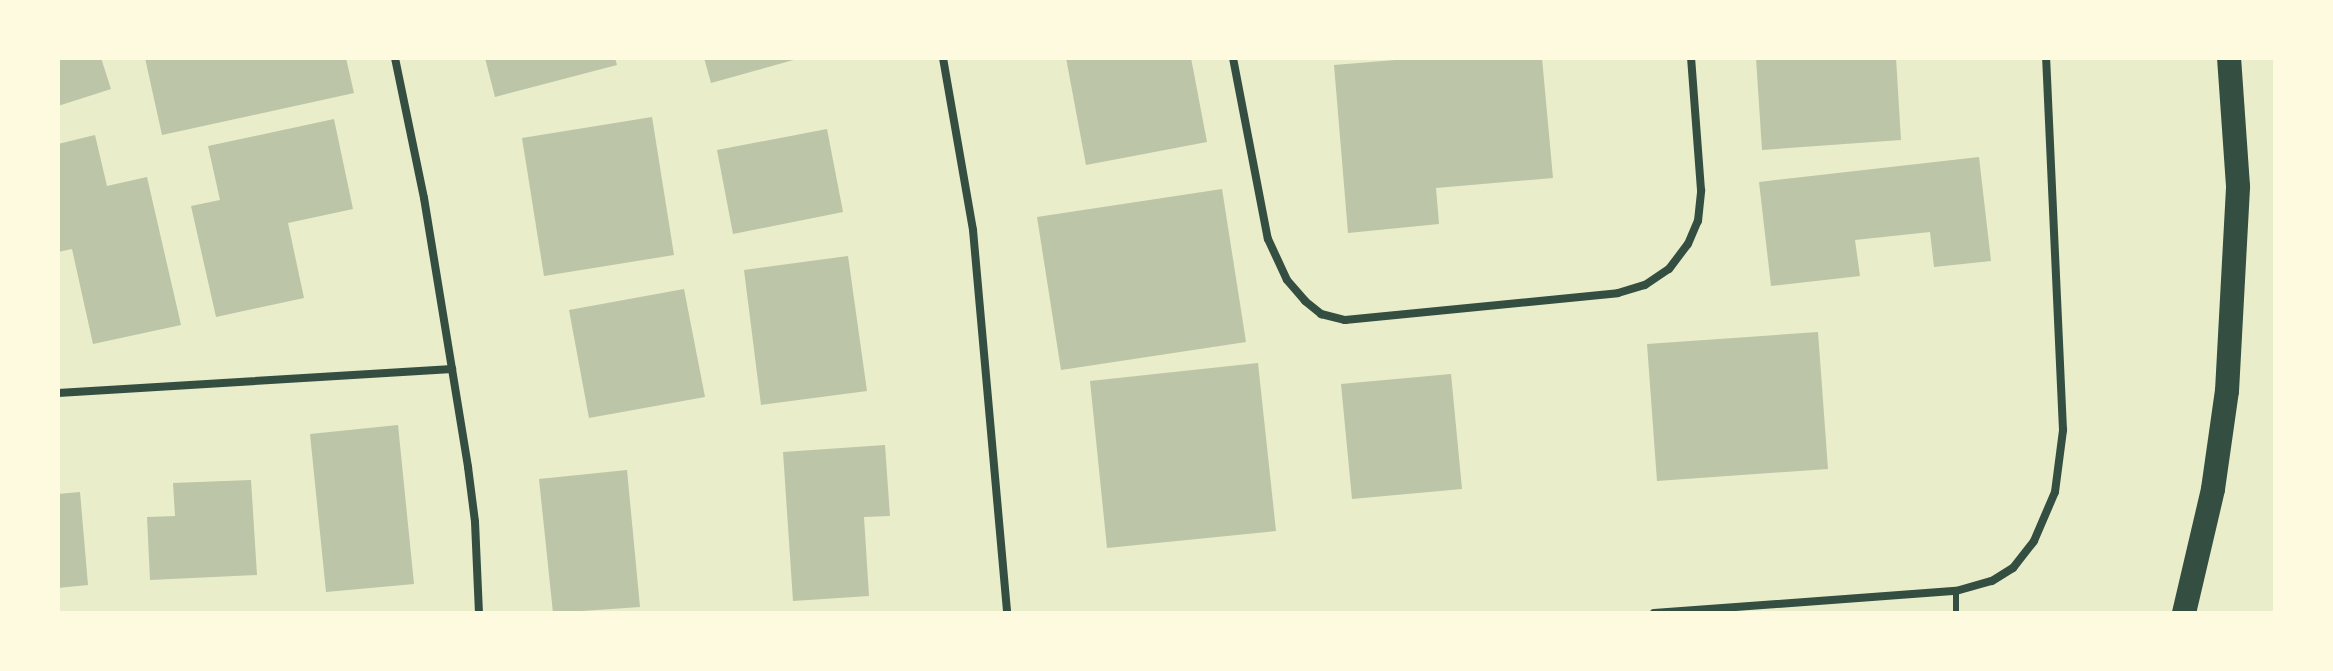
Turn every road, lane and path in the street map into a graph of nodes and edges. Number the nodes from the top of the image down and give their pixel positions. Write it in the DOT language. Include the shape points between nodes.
graph roads {
  1 [pos="395,58"];
  2 [pos="943,58"];
  3 [pos="1233,58"];
  4 [pos="1691,58"];
  5 [pos="2046,58"];
  6 [pos="2229,58"];
  7 [pos="452,369"];
  8 [pos="58,393"];
  9 [pos="1956,591"];
  10 [pos="479,613"];
  11 [pos="1007,613"];
  12 [pos="1654,613"];
  13 [pos="1956,613"];
  14 [pos="2184,613"];
  1 -- 7 [label="street"];
  2 -- 11 [label="street" via="973,230"];
  3 -- 4 [label="street" via="1268,239 1287,280 1305,301 1321,314 1345,320 1618,293 1645,285 1669,269 1698,221 1701,190"];
  5 -- 9 [label="street" via="2063,430 2060,471 2046,517 2013,568 1992,581"];
  6 -- 14 [label="highway" via="2238,186 2227,391 2213,489"];
  7 -- 8 [label="street"];
  7 -- 10 [label="street" via="475,522"];
  9 -- 12 [label="street"];
  9 -- 13 [label="lane"];
}
